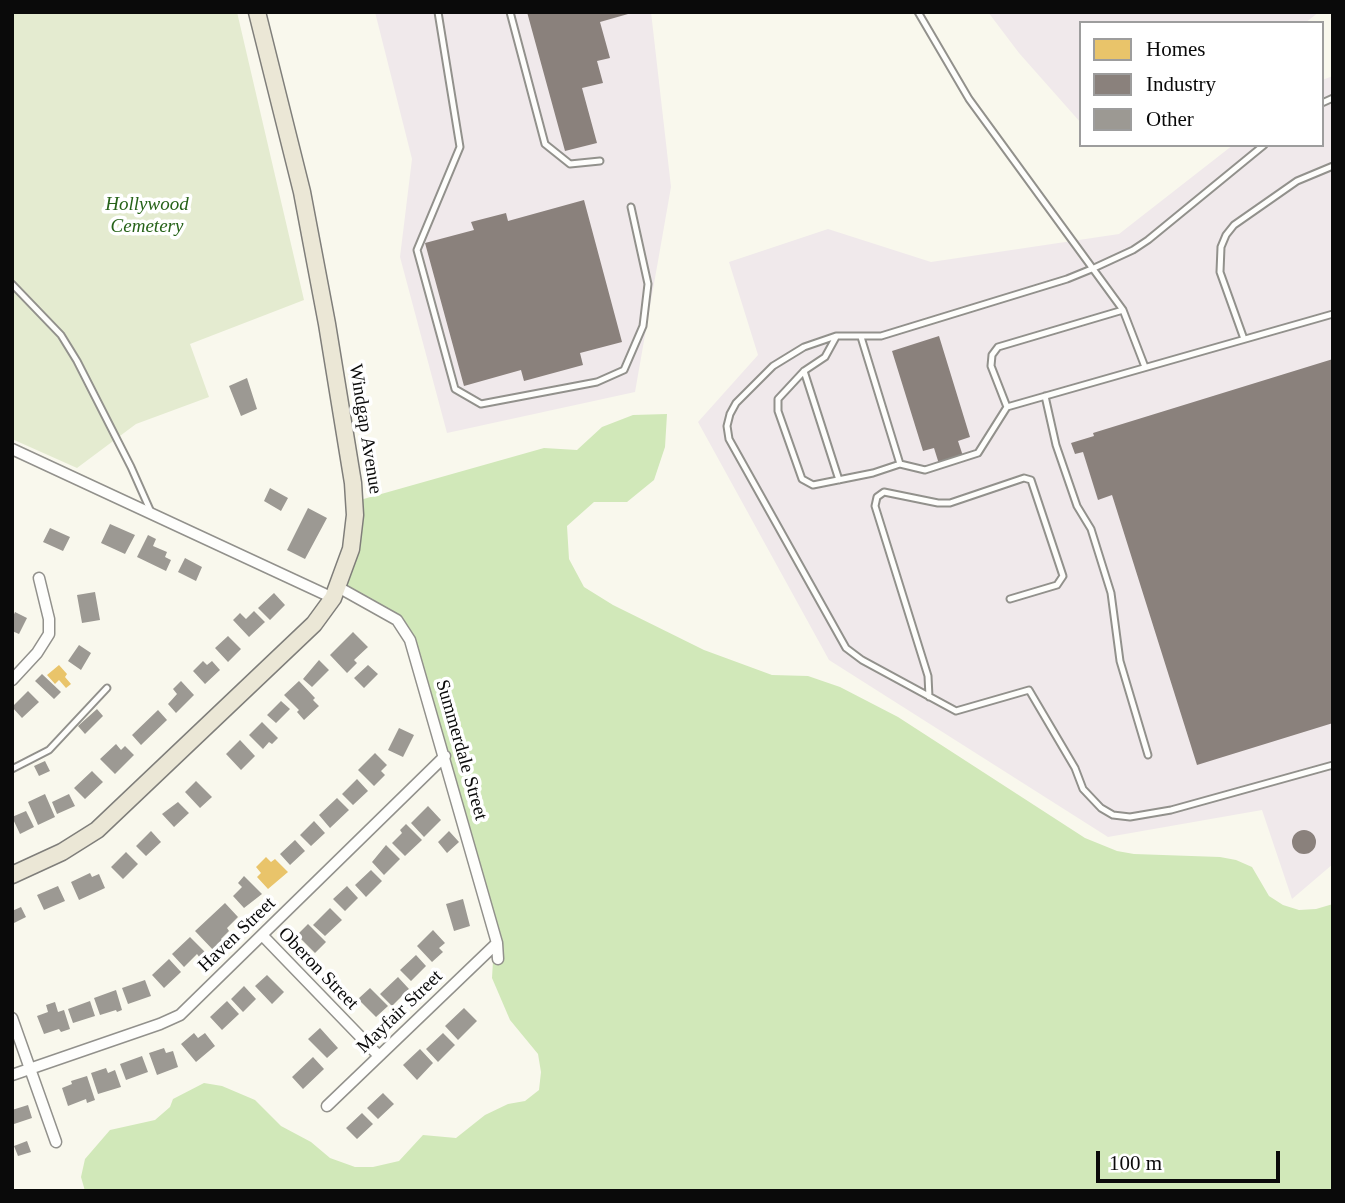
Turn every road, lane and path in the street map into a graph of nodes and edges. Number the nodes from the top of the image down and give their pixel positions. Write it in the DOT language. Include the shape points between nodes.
graph roads {
  1 [pos="257,12"];
  2 [pos="438,12"];
  3 [pos="510,12"];
  4 [pos="918,12"];
  5 [pos="1262,147"];
  6 [pos="600,161"];
  7 [pos="1333,166"];
  8 [pos="631,207"];
  9 [pos="1094,268"];
  10 [pos="12,284"];
  11 [pos="1123,310"];
  12 [pos="1333,314"];
  13 [pos="836,336"];
  14 [pos="861,337"];
  15 [pos="1244,339"];
  16 [pos="1145,367"];
  17 [pos="804,371"];
  18 [pos="1045,396"];
  19 [pos="1007,407"];
  20 [pos="12,449"];
  21 [pos="900,464"];
  22 [pos="839,480"];
  23 [pos="152,514"];
  24 [pos="39,578"];
  25 [pos="336,593"];
  26 [pos="1010,599"];
  27 [pos="12,680"];
  28 [pos="107,688"];
  29 [pos="929,697"];
  30 [pos="1148,755"];
  31 [pos="445,756"];
  32 [pos="1333,765"];
  33 [pos="12,769"];
  34 [pos="12,875"];
  35 [pos="262,935"];
  36 [pos="497,943"];
  37 [pos="498,959"];
  38 [pos="12,1018"];
  39 [pos="379,1056"];
  40 [pos="31,1068"];
  41 [pos="12,1075"];
  42 [pos="327,1106"];
  43 [pos="56,1142"];
  1 -- 25 [label="main road, Windgap Avenue" via="302,192 354,483 354,529"];
  2 -- 8 [label="lane" via="460,146 417,250 455,389 481,404 597,382 624,370 643,326 648,284"];
  3 -- 6 [label="lane" via="545,144 570,164"];
  4 -- 9 [label="lane" via="969,99"];
  5 -- 9 [label="lane" via="1148,240"];
  7 -- 15 [label="lane" via="1297,181 1226,235 1220,272"];
  9 -- 11 [label="lane"];
  9 -- 14 [label="lane" via="881,336"];
  10 -- 23 [label="lane" via="72,352"];
  11 -- 16 [label="lane"];
  11 -- 19 [label="lane" via="998,347 991,366"];
  12 -- 15 [label="lane"];
  13 -- 14 [label="lane"];
  13 -- 17 [label="lane" via="825,356"];
  13 -- 29 [label="lane" via="804,347 773,366 736,403 727,426 729,439 842,643 862,660"];
  14 -- 21 [label="lane"];
  15 -- 16 [label="lane"];
  16 -- 18 [label="lane"];
  17 -- 22 [label="lane"];
  17 -- 22 [label="lane" via="781,394 778,411 802,479 813,485"];
  18 -- 19 [label="lane"];
  18 -- 30 [label="lane" via="1056,445 1077,506 1091,529 1111,593 1119,661"];
  19 -- 21 [label="lane" via="978,453 925,470"];
  20 -- 23 [label="street, Summerdale Street"];
  21 -- 22 [label="lane"];
  23 -- 25 [label="street, Summerdale Street"];
  24 -- 27 [label="street" via="49,634"];
  25 -- 31 [label="street, Summerdale Street" via="397,620 404,628"];
  25 -- 34 [label="main road, Windgap Avenue" via="314,624 114,816 62,852"];
  26 -- 29 [label="lane" via="1057,585 1063,576 1031,480 1024,478 950,503 884,492 877,497 875,506 928,676"];
  28 -- 33 [label="lane" via="49,750"];
  29 -- 32 [label="lane" via="958,711 1030,690 1083,789 1113,815 1171,810"];
  31 -- 35 [label="street, Haven Street"];
  31 -- 36 [label="street, Summerdale Street"];
  35 -- 39 [label="street, Oberon Street"];
  35 -- 40 [label="street, Haven Street" via="180,1015"];
  36 -- 37 [label="street, Summerdale Street"];
  36 -- 39 [label="street, Mayfair Street"];
  38 -- 40 [label="street"];
  39 -- 42 [label="street, Mayfair Street"];
  40 -- 41 [label="street, Haven Street"];
  40 -- 43 [label="street"];
}
